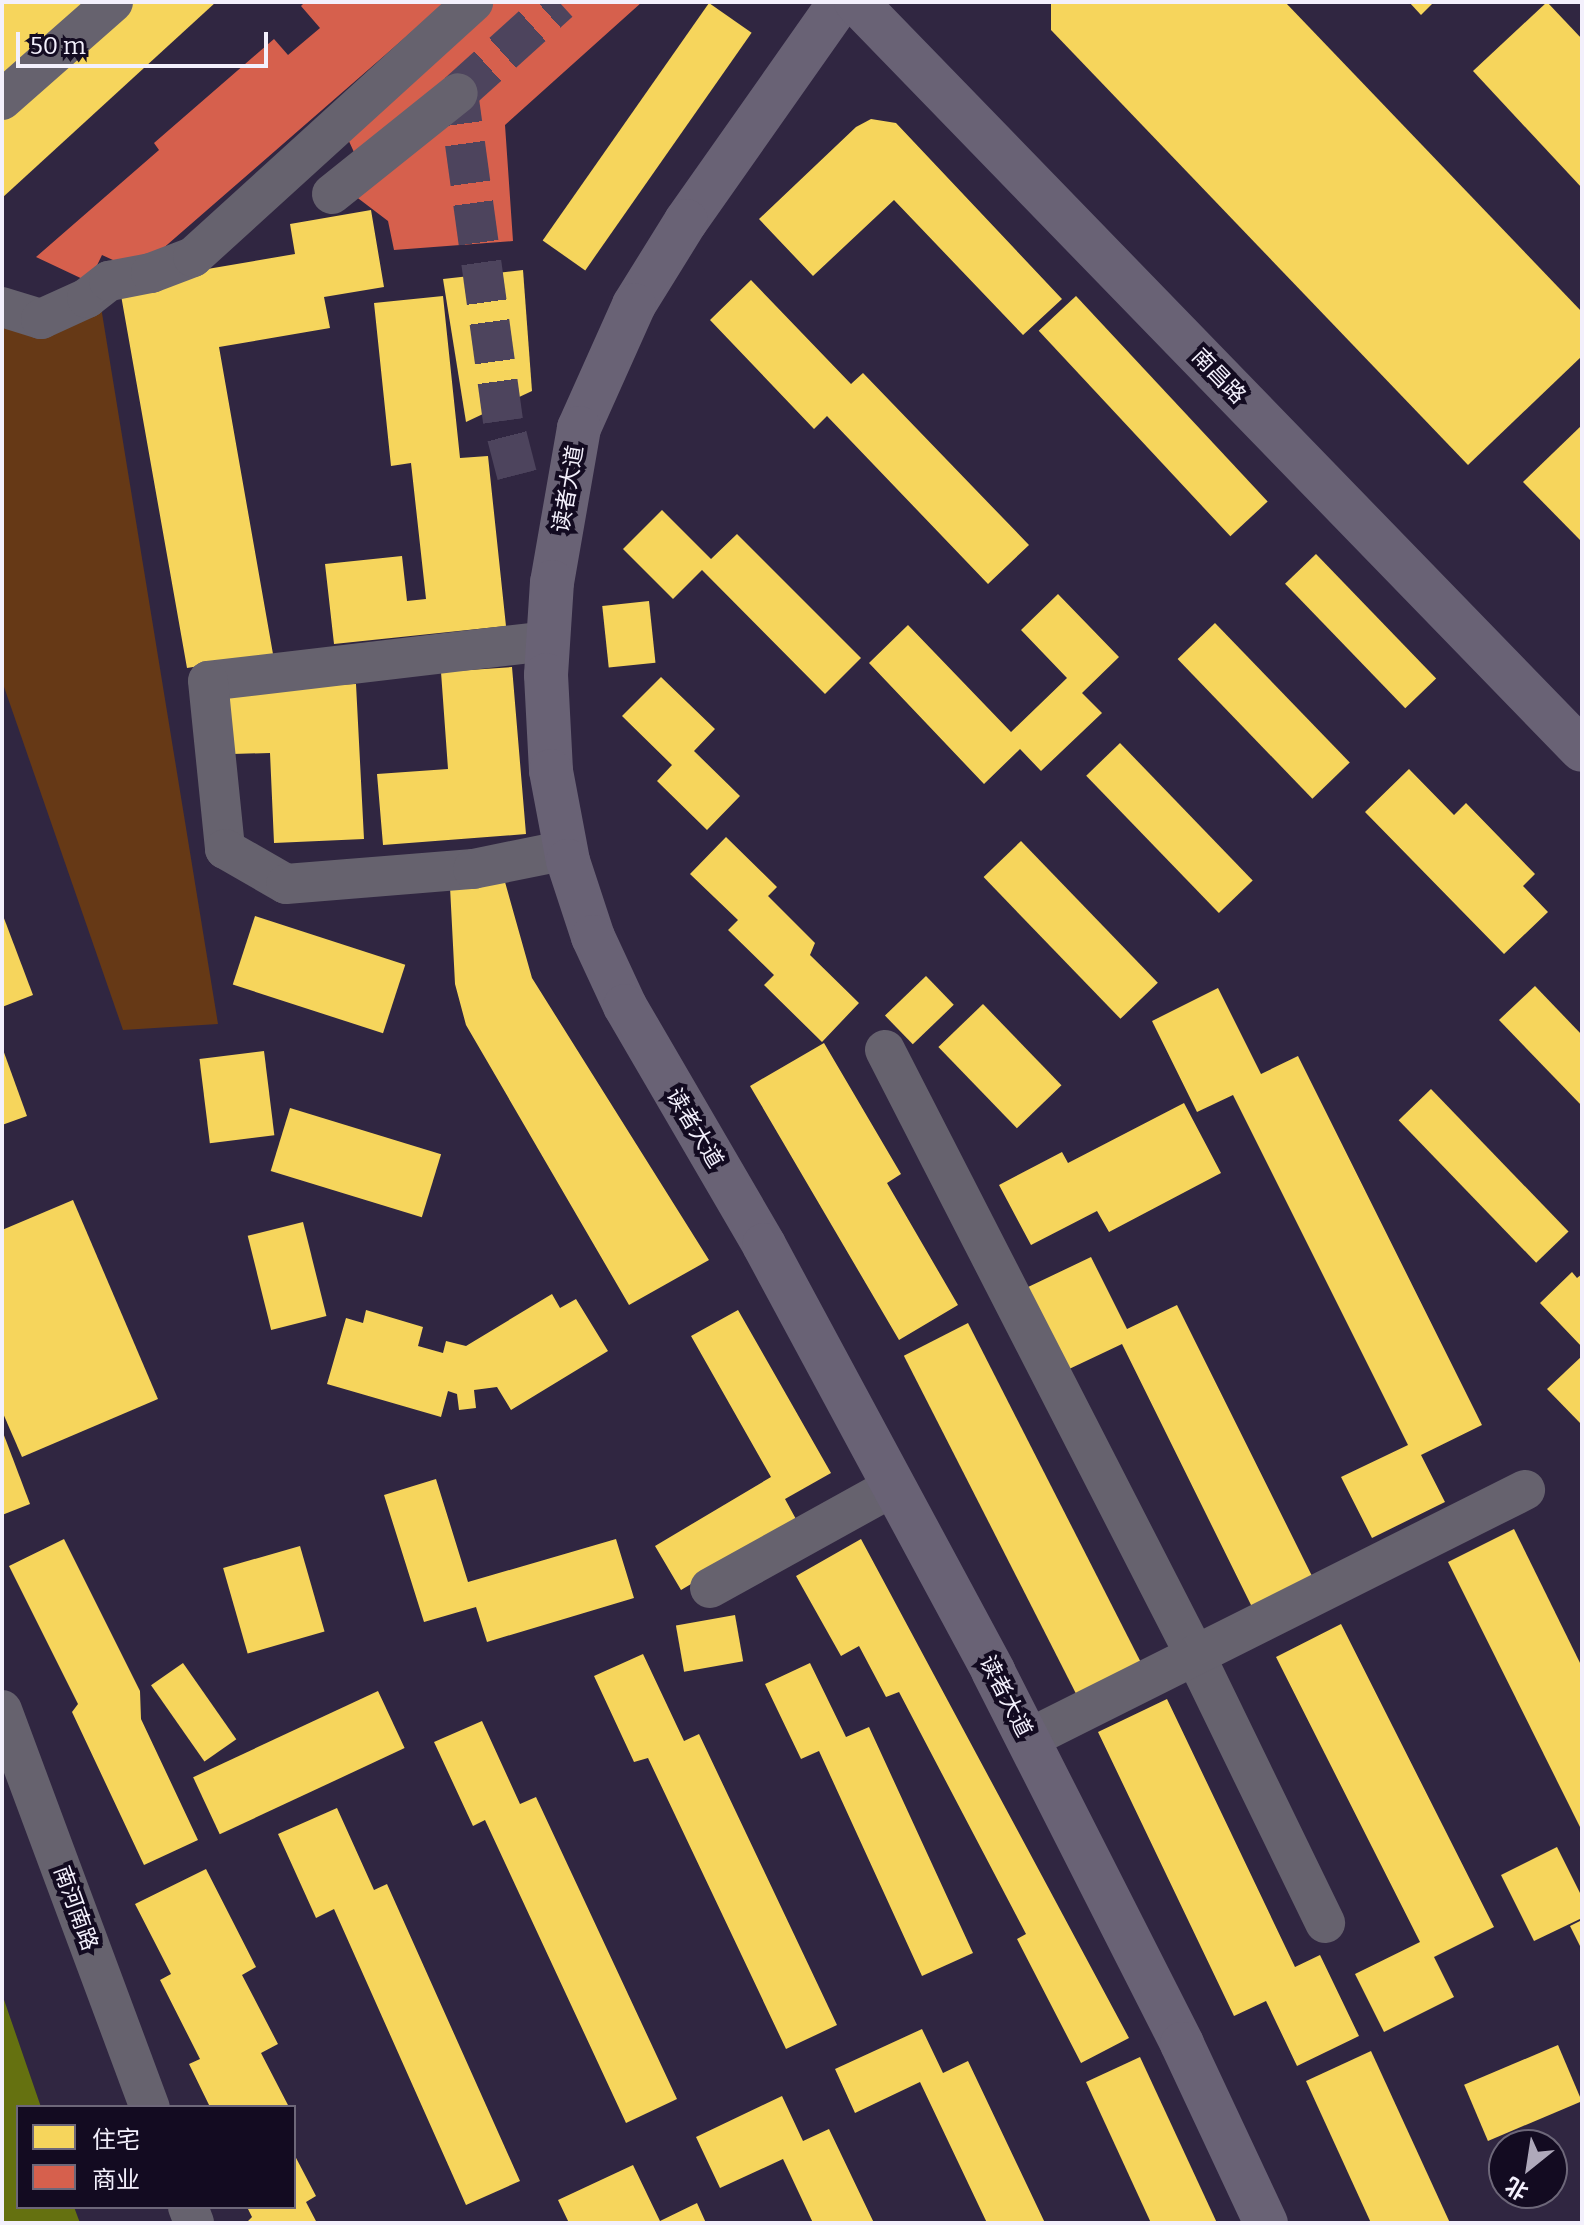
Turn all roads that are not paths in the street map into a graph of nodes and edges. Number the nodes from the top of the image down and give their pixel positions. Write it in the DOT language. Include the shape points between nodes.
graph roads {
  1 [pos="113,2"];
  2 [pos="473,2"];
  3 [pos="840,2"];
  4 [pos="856,2"];
  5 [pos="458,93"];
  6 [pos="2,100"];
  7 [pos="332,194"];
  8 [pos="2,307"];
  9 [pos="548,641"];
  10 [pos="1582,750"];
  11 [pos="566,850"];
  12 [pos="885,1050"];
  13 [pos="894,1486"];
  14 [pos="1525,1490"];
  15 [pos="710,1588"];
  16 [pos="1195,1655"];
  17 [pos="2,1710"];
  18 [pos="1028,1739"];
  19 [pos="1325,1923"];
  20 [pos="149,2105"];
  21 [pos="1266,2223"];
  1 -- 6 [label="street"];
  2 -- 8 [label="street" via="193,257 109,281 87,298 41,319"];
  3 -- 9 [label="main road, 读者大道" via="686,221 634,305 602,371 579,428 552,582"];
  4 -- 10 [label="main road, 南昌路"];
  5 -- 7 [label="street"];
  9 -- 11 [label="main road, 读者大道" via="551,771"];
  9 -- 11 [label="street" via="208,681 225,849 286,884 473,869"];
  11 -- 13 [label="main road, 读者大道" via="593,937 625,1006 764,1245"];
  12 -- 16 [label="street"];
  13 -- 15 [label="street"];
  13 -- 18 [label="main road, 读者大道"];
  14 -- 16 [label="street"];
  16 -- 18 [label="street"];
  16 -- 19 [label="street"];
  17 -- 20 [label="street, 南河南路"];
  18 -- 21 [label="main road, 读者大道"];
}
